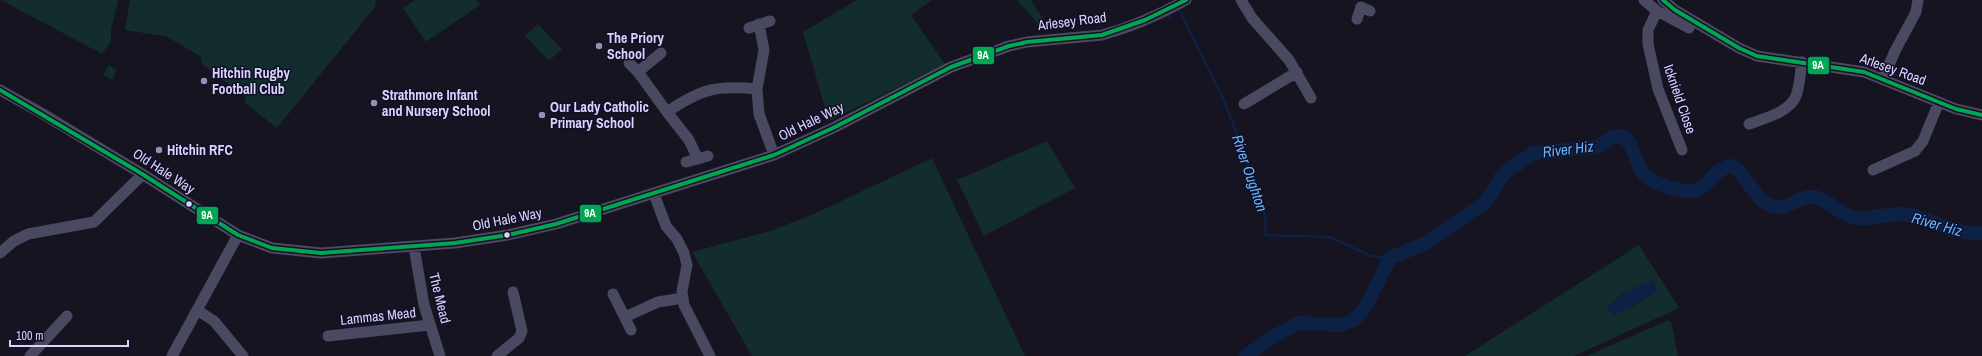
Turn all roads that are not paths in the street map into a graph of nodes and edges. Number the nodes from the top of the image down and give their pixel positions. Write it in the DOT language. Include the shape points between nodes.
graph roads {
  1 [pos="1186,0"];
  2 [pos="1241,0"];
  3 [pos="1644,0"];
  4 [pos="1663,0"];
  5 [pos="1918,0"];
  6 [pos="1365,6"];
  7 [pos="1657,11"];
  8 [pos="1357,19"];
  9 [pos="770,21"];
  10 [pos="1689,28"];
  11 [pos="1027,42"];
  12 [pos="661,53"];
  13 [pos="1802,62"];
  14 [pos="629,63"];
  15 [pos="638,72"];
  16 [pos="1297,72"];
  17 [pos="1883,79"];
  18 [pos="757,89"];
  19 [pos="0,90"];
  20 [pos="1311,98"];
  21 [pos="1939,102"];
  22 [pos="1244,104"];
  23 [pos="667,112"];
  24 [pos="1982,115"];
  25 [pos="1748,124"];
  26 [pos="1682,150"];
  27 [pos="774,155"];
  28 [pos="686,162"];
  29 [pos="1873,170"];
  30 [pos="143,174"];
  31 [pos="654,194"];
  32 [pos="238,235"];
  33 [pos="414,247"];
  34 [pos="0,253"];
  35 [pos="513,292"];
  36 [pos="612,294"];
  37 [pos="683,298"];
  38 [pos="197,310"];
  39 [pos="67,316"];
  40 [pos="625,318"];
  41 [pos="430,325"];
  42 [pos="631,330"];
  43 [pos="328,336"];
  44 [pos="30,356"];
  45 [pos="172,356"];
  46 [pos="243,356"];
  47 [pos="440,356"];
  48 [pos="497,356"];
  49 [pos="710,356"];
  1 -- 11 [label="street, Arlesey Road" via="1155,17 1107,34"];
  2 -- 16 [label="street" via="1252,18 1270,36"];
  3 -- 7 [label="street"];
  4 -- 13 [label="street, Arlesey Road" via="1674,10 1749,52 1768,58"];
  5 -- 17 [label="street" via="1916,12"];
  6 -- 8 [label="street"];
  7 -- 10 [label="street"];
  7 -- 26 [label="street, Icknield Close" via="1648,30 1648,44 1658,89"];
  9 -- 18 [label="street" via="754,26 764,50"];
  11 -- 27 [label="street, Old Hale Way" via="951,67 835,127"];
  12 -- 15 [label="street"];
  13 -- 17 [label="street, Arlesey Road" via="1846,68"];
  13 -- 25 [label="street" via="1796,95 1791,105"];
  14 -- 15 [label="street"];
  15 -- 23 [label="street"];
  16 -- 20 [label="street"];
  16 -- 22 [label="street"];
  17 -- 21 [label="street, Arlesey Road"];
  18 -- 23 [label="street" via="725,87 708,90 686,98"];
  18 -- 27 [label="street" via="759,114"];
  19 -- 30 [label="street, Old Hale Way" via="38,110"];
  21 -- 24 [label="street, Arlesey Road"];
  21 -- 29 [label="street" via="1923,141 1915,151"];
  23 -- 28 [label="street" via="703,157"];
  27 -- 31 [label="street, Old Hale Way"];
  30 -- 32 [label="street, Old Hale Way"];
  30 -- 34 [label="street" via="94,222 28,234 14,241"];
  31 -- 33 [label="street, Old Hale Way" via="556,224 508,235"];
  31 -- 37 [label="street" via="666,226 681,246 686,259"];
  32 -- 33 [label="street, Old Hale Way" via="272,248 305,252"];
  32 -- 38 [label="street"];
  33 -- 41 [label="street, The Mead"];
  35 -- 48 [label="street" via="522,331 519,338"];
  36 -- 40 [label="street"];
  37 -- 40 [label="street" via="658,302"];
  37 -- 49 [label="street" via="689,317"];
  38 -- 45 [label="street"];
  38 -- 46 [label="street" via="214,321"];
  39 -- 44 [label="street"];
  40 -- 42 [label="street"];
  41 -- 43 [label="street, Lammas Mead"];
  41 -- 47 [label="street, The Mead"];
}
